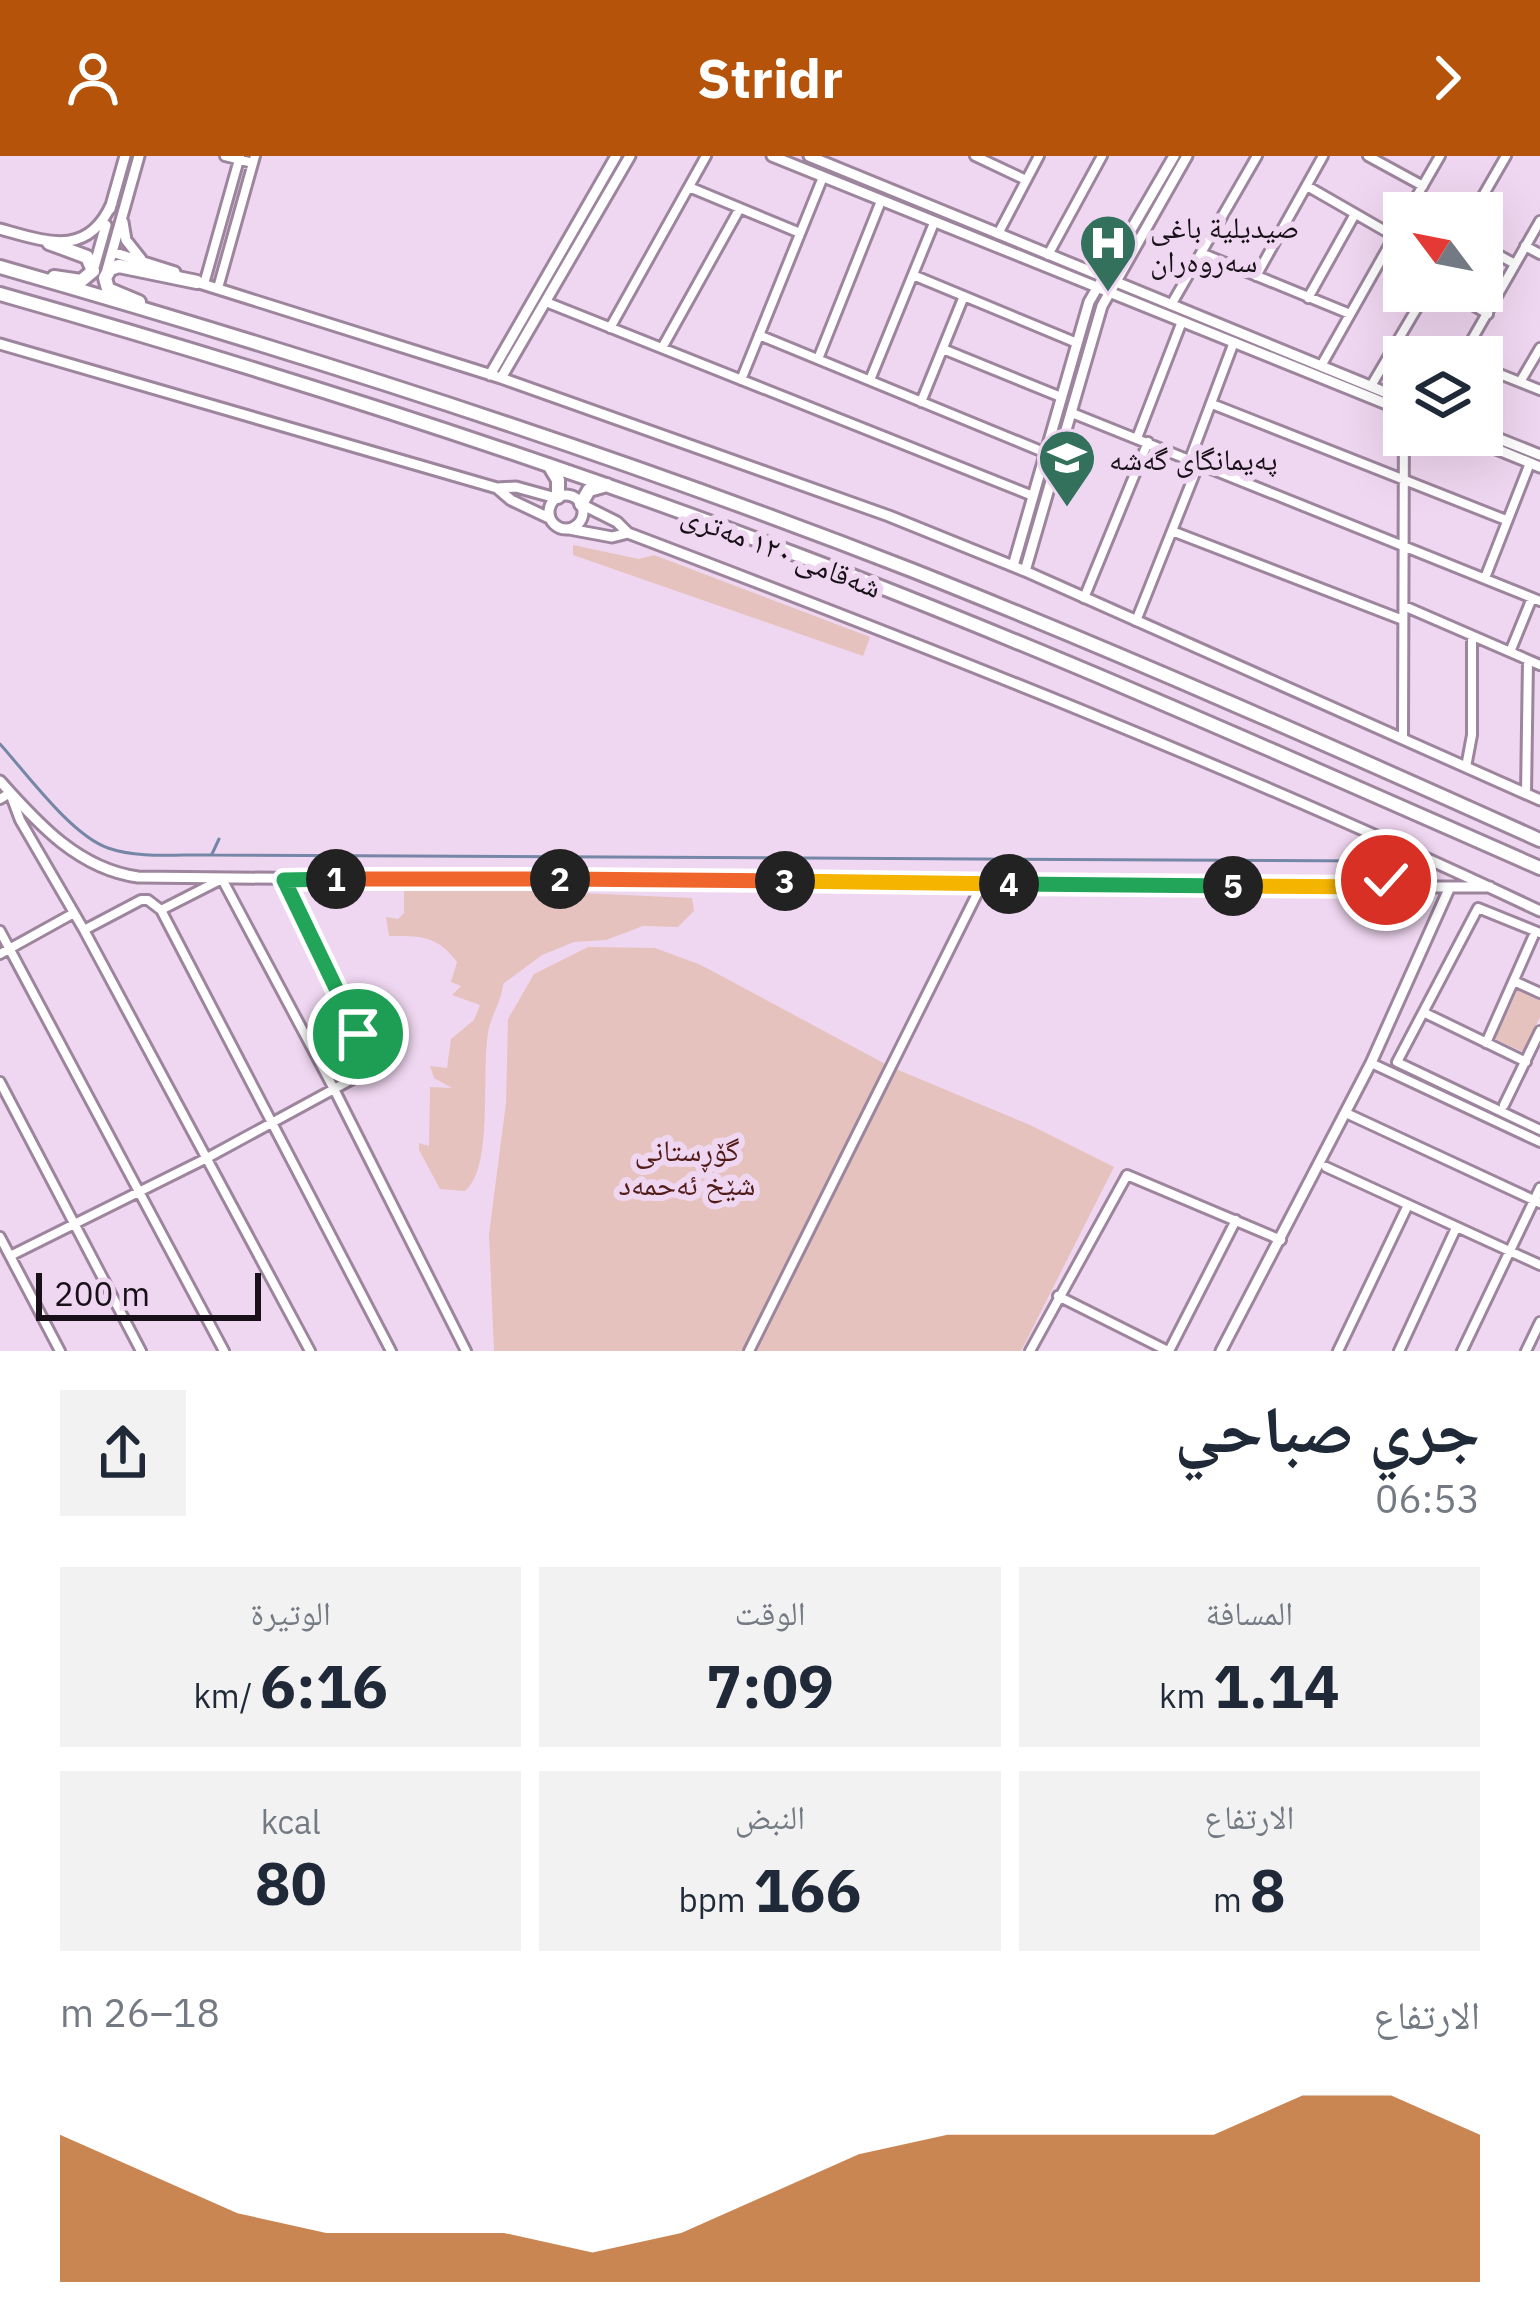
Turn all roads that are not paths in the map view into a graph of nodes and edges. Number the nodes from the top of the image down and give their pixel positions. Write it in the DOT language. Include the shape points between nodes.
graph roads {
  1 [pos="225,156"];
  2 [pos="616,156"];
  3 [pos="630,156"];
  4 [pos="706,156"];
  5 [pos="772,156"];
  6 [pos="809,156"];
  7 [pos="975,156"];
  8 [pos="1039,156"];
  9 [pos="1102,156"];
  10 [pos="1174,156"];
  11 [pos="1187,156"];
  12 [pos="1257,156"];
  13 [pos="1323,156"];
  14 [pos="1368,156"];
  15 [pos="1440,156"];
  16 [pos="1506,156"];
  17 [pos="240,158"];
  18 [pos="124,160"];
  19 [pos="254,160"];
  20 [pos="137,161"];
  21 [pos="119,176"];
  22 [pos="823,177"];
  23 [pos="1026,180"];
  24 [pos="132,181"];
  25 [pos="1307,186"];
  26 [pos="1423,186"];
  27 [pos="689,187"];
  28 [pos="1420,192"];
  29 [pos="1485,192"];
  30 [pos="880,201"];
  31 [pos="112,203"];
  32 [pos="740,208"];
  33 [pos="123,211"];
  34 [pos="1355,214"];
  35 [pos="1540,221"];
  36 [pos="934,223"];
  37 [pos="0,229"];
  38 [pos="1383,229"];
  39 [pos="800,233"];
  40 [pos="998,234"];
  41 [pos="49,243"];
  42 [pos="1526,246"];
  43 [pos="112,252"];
  44 [pos="1201,253"];
  45 [pos="1540,254"];
  46 [pos="1048,255"];
  47 [pos="1383,257"];
  48 [pos="1503,257"];
  49 [pos="146,262"];
  50 [pos="1515,264"];
  51 [pos="0,267"];
  52 [pos="28,275"];
  53 [pos="913,275"];
  54 [pos="1256,276"];
  55 [pos="97,277"];
  56 [pos="1103,278"];
  57 [pos="1115,282"];
  58 [pos="201,283"];
  59 [pos="218,289"];
  60 [pos="1095,290"];
  61 [pos="0,294"];
  62 [pos="1108,295"];
  63 [pos="964,296"];
  64 [pos="1308,298"];
  65 [pos="546,302"];
  66 [pos="1171,305"];
  67 [pos="1415,312"];
  68 [pos="1485,312"];
  69 [pos="1350,314"];
  70 [pos="1488,314"];
  71 [pos="1181,324"];
  72 [pos="189,325"];
  73 [pos="610,328"];
  74 [pos="759,334"];
  75 [pos="1475,336"];
  76 [pos="1234,342"];
  77 [pos="1077,343"];
  78 [pos="0,344"];
  79 [pos="1540,347"];
  80 [pos="662,349"];
  81 [pos="943,349"];
  82 [pos="818,359"];
  83 [pos="1321,366"];
  84 [pos="1503,375"];
  85 [pos="496,376"];
  86 [pos="741,380"];
  87 [pos="870,380"];
  88 [pos="1520,382"];
  89 [pos="1371,386"];
  90 [pos="1383,391"];
  91 [pos="1540,391"];
  92 [pos="1061,397"];
  93 [pos="921,402"];
  94 [pos="1383,402"];
  95 [pos="1212,404"];
  96 [pos="1072,413"];
  97 [pos="1143,440"];
  98 [pos="1503,443"];
  99 [pos="1503,450"];
  100 [pos="1046,453"];
  101 [pos="1403,456"];
  102 [pos="1059,457"];
  103 [pos="1195,461"];
  104 [pos="1537,462"];
  105 [pos="549,464"];
  106 [pos="1403,479"];
  107 [pos="608,485"];
  108 [pos="497,488"];
  109 [pos="1033,496"];
  110 [pos="557,497"];
  111 [pos="581,504"];
  112 [pos="550,519"];
  113 [pos="1506,520"];
  114 [pos="569,529"];
  115 [pos="1172,531"];
  116 [pos="628,533"];
  117 [pos="1403,543"];
  118 [pos="1012,566"];
  119 [pos="1025,572"];
  120 [pos="1485,578"];
  121 [pos="1084,598"];
  122 [pos="1536,600"];
  123 [pos="1403,606"];
  124 [pos="1403,620"];
  125 [pos="1136,621"];
  126 [pos="1472,636"];
  127 [pos="1510,652"];
  128 [pos="1528,660"];
  129 [pos="1540,665"];
  130 [pos="1403,738"];
  131 [pos="1466,767"];
  132 [pos="0,781"];
  133 [pos="1526,794"];
  134 [pos="5,796"];
  135 [pos="1540,800"];
  136 [pos="1370,832"];
  137 [pos="1540,840"];
  138 [pos="1540,868"];
  139 [pos="222,879"];
  140 [pos="284,880"];
  141 [pos="983,883"];
  142 [pos="1386,887"];
  143 [pos="1490,887"];
  144 [pos="1449,890"];
  145 [pos="161,910"];
  146 [pos="1540,911"];
  147 [pos="74,914"];
  148 [pos="84,930"];
  149 [pos="0,931"];
  150 [pos="1536,935"];
  151 [pos="5,952"];
  152 [pos="1514,981"];
  153 [pos="1540,993"];
  154 [pos="1427,1014"];
  155 [pos="1540,1031"];
  156 [pos="1486,1042"];
  157 [pos="1526,1062"];
  158 [pos="1371,1063"];
  159 [pos="1405,1074"];
  160 [pos="0,1082"];
  161 [pos="335,1090"];
  162 [pos="1504,1105"];
  163 [pos="1346,1113"];
  164 [pos="273,1122"];
  165 [pos="1540,1130"];
  166 [pos="1540,1142"];
  167 [pos="207,1158"];
  168 [pos="1326,1166"];
  169 [pos="1540,1188"];
  170 [pos="139,1192"];
  171 [pos="1537,1202"];
  172 [pos="1408,1205"];
  173 [pos="1236,1220"];
  174 [pos="75,1224"];
  175 [pos="1456,1228"];
  176 [pos="0,1237"];
  177 [pos="1281,1240"];
  178 [pos="1510,1252"];
  179 [pos="10,1256"];
  180 [pos="1540,1265"];
  181 [pos="1058,1296"];
  182 [pos="1540,1322"];
  183 [pos="1222,1348"];
  184 [pos="60,1351"];
  185 [pos="141,1351"];
  186 [pos="224,1351"];
  187 [pos="310,1351"];
  188 [pos="391,1351"];
  189 [pos="466,1351"];
  190 [pos="749,1351"];
  191 [pos="1030,1351"];
  192 [pos="1169,1351"];
  193 [pos="1236,1351"];
  194 [pos="1338,1351"];
  195 [pos="1399,1351"];
  196 [pos="1462,1351"];
  197 [pos="1526,1351"];
  1 -- 17 [label="street"];
  2 -- 85 [label="street"];
  3 -- 65 [label="street"];
  4 -- 27 [label="street"];
  5 -- 22 [label="street"];
  6 -- 40 [label="street"];
  7 -- 23 [label="street"];
  8 -- 23 [label="street"];
  9 -- 46 [label="street"];
  10 -- 56 [label="street"];
  11 -- 57 [label="street"];
  12 -- 44 [label="street"];
  13 -- 25 [label="street"];
  14 -- 26 [label="street"];
  15 -- 26 [label="street"];
  16 -- 29 [label="street"];
  17 -- 19 [label="street"];
  17 -- 58 [label="street"];
  18 -- 20 [label="street" via="128,168"];
  18 -- 21 [label="street"];
  19 -- 59 [label="street"];
  20 -- 24 [label="street"];
  21 -- 24 [label="street" via="127,172"];
  21 -- 31 [label="street"];
  22 -- 30 [label="street"];
  22 -- 39 [label="street"];
  23 -- 40 [label="street"];
  24 -- 33 [label="street"];
  25 -- 34 [label="street"];
  25 -- 54 [label="street"];
  26 -- 28 [label="street"];
  27 -- 32 [label="street"];
  27 -- 73 [label="street"];
  30 -- 36 [label="street"];
  30 -- 82 [label="street"];
  31 -- 41 [label="street" via="93,233"];
  31 -- 55 [label="street"];
  32 -- 39 [label="street"];
  32 -- 80 [label="street"];
  33 -- 43 [label="street"];
  33 -- 49 [label="street" via="126,240"];
  34 -- 38 [label="street"];
  34 -- 64 [label="street"];
  35 -- 42 [label="street"];
  36 -- 53 [label="street"];
  36 -- 60 [label="street"];
  37 -- 41 [label="street"];
  39 -- 74 [label="street"];
  40 -- 46 [label="street"];
  41 -- 55 [label="highway" via="87,257"];
  42 -- 45 [label="street"];
  42 -- 50 [label="street"];
  43 -- 49 [label="street"];
  43 -- 55 [label="street"];
  44 -- 54 [label="street"];
  44 -- 66 [label="street"];
  46 -- 56 [label="street"];
  47 -- 69 [label="street"];
  48 -- 50 [label="street"];
  49 -- 58 [label="street"];
  50 -- 70 [label="street"];
  51 -- 52 [label="highway, شەقامی ١٢٠ مەتری"];
  52 -- 55 [label="highway"];
  52 -- 72 [label="highway, شەقامی ١٢٠ مەتری"];
  53 -- 63 [label="street"];
  53 -- 87 [label="street"];
  54 -- 64 [label="street"];
  55 -- 58 [label="highway" via="119,266"];
  55 -- 72 [label="highway"];
  56 -- 57 [label="street"];
  56 -- 60 [label="street"];
  57 -- 62 [label="street"];
  57 -- 66 [label="street"];
  58 -- 59 [label="street"];
  59 -- 85 [label="street"];
  60 -- 62 [label="street"];
  60 -- 77 [label="street"];
  61 -- 105 [label="highway, شەقامی ١٢٠ مەتری"];
  62 -- 71 [label="street"];
  62 -- 96 [label="street"];
  63 -- 77 [label="street"];
  63 -- 81 [label="street"];
  64 -- 69 [label="street"];
  65 -- 73 [label="street"];
  65 -- 85 [label="street"];
  66 -- 83 [label="street"];
  67 -- 89 [label="street"];
  68 -- 70 [label="street"];
  69 -- 83 [label="street"];
  70 -- 75 [label="street"];
  71 -- 76 [label="street"];
  71 -- 97 [label="street"];
  72 -- 137 [label="highway, شەقامی ١٢٠ مەتری" via="573,446 912,571"];
  73 -- 80 [label="street"];
  74 -- 82 [label="street"];
  74 -- 86 [label="street"];
  76 -- 94 [label="street"];
  76 -- 95 [label="street"];
  77 -- 92 [label="street"];
  78 -- 108 [label="street"];
  79 -- 88 [label="street"];
  80 -- 86 [label="street"];
  81 -- 92 [label="street"];
  81 -- 93 [label="street"];
  82 -- 87 [label="street"];
  83 -- 89 [label="street"];
  84 -- 88 [label="street"];
  85 -- 118 [label="street"];
  86 -- 109 [label="street"];
  87 -- 93 [label="street"];
  88 -- 91 [label="street"];
  89 -- 90 [label="street"];
  92 -- 100 [label="street"];
  93 -- 100 [label="street"];
  95 -- 103 [label="street"];
  95 -- 106 [label="street"];
  96 -- 97 [label="street"];
  96 -- 102 [label="street"];
  97 -- 103 [label="street"];
  97 -- 121 [label="street"];
  98 -- 104 [label="street"];
  99 -- 104 [label="street"];
  100 -- 102 [label="street"];
  100 -- 109 [label="street"];
  101 -- 106 [label="street"];
  102 -- 119 [label="street"];
  103 -- 115 [label="street"];
  103 -- 117 [label="street"];
  104 -- 113 [label="street"];
  105 -- 107 [label="highway, شەقامی ١٢٠ مەتری"];
  105 -- 110 [label="highway"];
  106 -- 113 [label="street"];
  106 -- 117 [label="street"];
  107 -- 111 [label="highway" via="590,490"];
  107 -- 138 [label="highway, شەقامی ١٢٠ مەتری" via="1087,670"];
  108 -- 110 [label="street"];
  108 -- 112 [label="street"];
  109 -- 118 [label="street"];
  110 -- 111 [label="street"];
  110 -- 112 [label="street"];
  111 -- 114 [label="street" via="580,522"];
  111 -- 116 [label="street"];
  112 -- 114 [label="street"];
  113 -- 120 [label="street"];
  114 -- 116 [label="street"];
  115 -- 124 [label="street"];
  115 -- 125 [label="street"];
  116 -- 136 [label="street" via="936,650"];
  117 -- 120 [label="street"];
  117 -- 123 [label="street"];
  118 -- 119 [label="street"];
  119 -- 121 [label="street"];
  120 -- 122 [label="street"];
  121 -- 125 [label="street"];
  122 -- 127 [label="street"];
  123 -- 124 [label="street"];
  123 -- 126 [label="street"];
  124 -- 130 [label="street"];
  125 -- 130 [label="street"];
  126 -- 127 [label="street"];
  126 -- 131 [label="street"];
  127 -- 128 [label="street"];
  128 -- 129 [label="street"];
  128 -- 133 [label="street"];
  130 -- 131 [label="street"];
  131 -- 133 [label="street"];
  132 -- 134 [label="street"];
  133 -- 135 [label="street"];
  134 -- 139 [label="street" via="98,867 138,877"];
  134 -- 147 [label="street"];
  136 -- 142 [label="street" via="1385,850"];
  136 -- 143 [label="street"];
  139 -- 140 [label="street"];
  139 -- 145 [label="street"];
  139 -- 161 [label="street"];
  140 -- 141 [label="street"];
  140 -- 161 [label="street" via="368,1049 369,1070"];
  141 -- 142 [label="street"];
  141 -- 190 [label="street"];
  142 -- 144 [label="street"];
  143 -- 144 [label="street"];
  143 -- 146 [label="street"];
  144 -- 158 [label="street"];
  145 -- 148 [label="street" via="141,899"];
  145 -- 164 [label="street"];
  147 -- 148 [label="street"];
  147 -- 151 [label="street"];
  148 -- 167 [label="street"];
  149 -- 151 [label="street"];
  150 -- 152 [label="street"];
  150 -- 159 [label="street" via="1485,908 1475,911 1398,1057"];
  151 -- 170 [label="street"];
  152 -- 153 [label="street"];
  152 -- 156 [label="street"];
  154 -- 156 [label="street"];
  155 -- 157 [label="street"];
  156 -- 157 [label="street"];
  157 -- 162 [label="street"];
  158 -- 159 [label="street"];
  158 -- 163 [label="street"];
  159 -- 165 [label="street"];
  159 -- 166 [label="street"];
  160 -- 174 [label="street"];
  161 -- 164 [label="street"];
  161 -- 189 [label="street"];
  163 -- 171 [label="street"];
  163 -- 177 [label="street"];
  164 -- 167 [label="street"];
  164 -- 188 [label="street"];
  167 -- 170 [label="street"];
  167 -- 187 [label="street"];
  168 -- 172 [label="street"];
  169 -- 171 [label="street"];
  170 -- 174 [label="street"];
  170 -- 186 [label="street"];
  171 -- 178 [label="street"];
  172 -- 175 [label="street"];
  172 -- 194 [label="street"];
  173 -- 177 [label="street"];
  173 -- 181 [label="street" via="1127,1175"];
  173 -- 192 [label="street"];
  174 -- 179 [label="street"];
  174 -- 185 [label="street"];
  175 -- 178 [label="street"];
  175 -- 195 [label="street"];
  176 -- 179 [label="street"];
  177 -- 183 [label="street"];
  178 -- 180 [label="street"];
  178 -- 196 [label="street"];
  179 -- 184 [label="street"];
  181 -- 191 [label="street"];
  181 -- 192 [label="street"];
  182 -- 197 [label="street"];
  183 -- 193 [label="street"];
}
